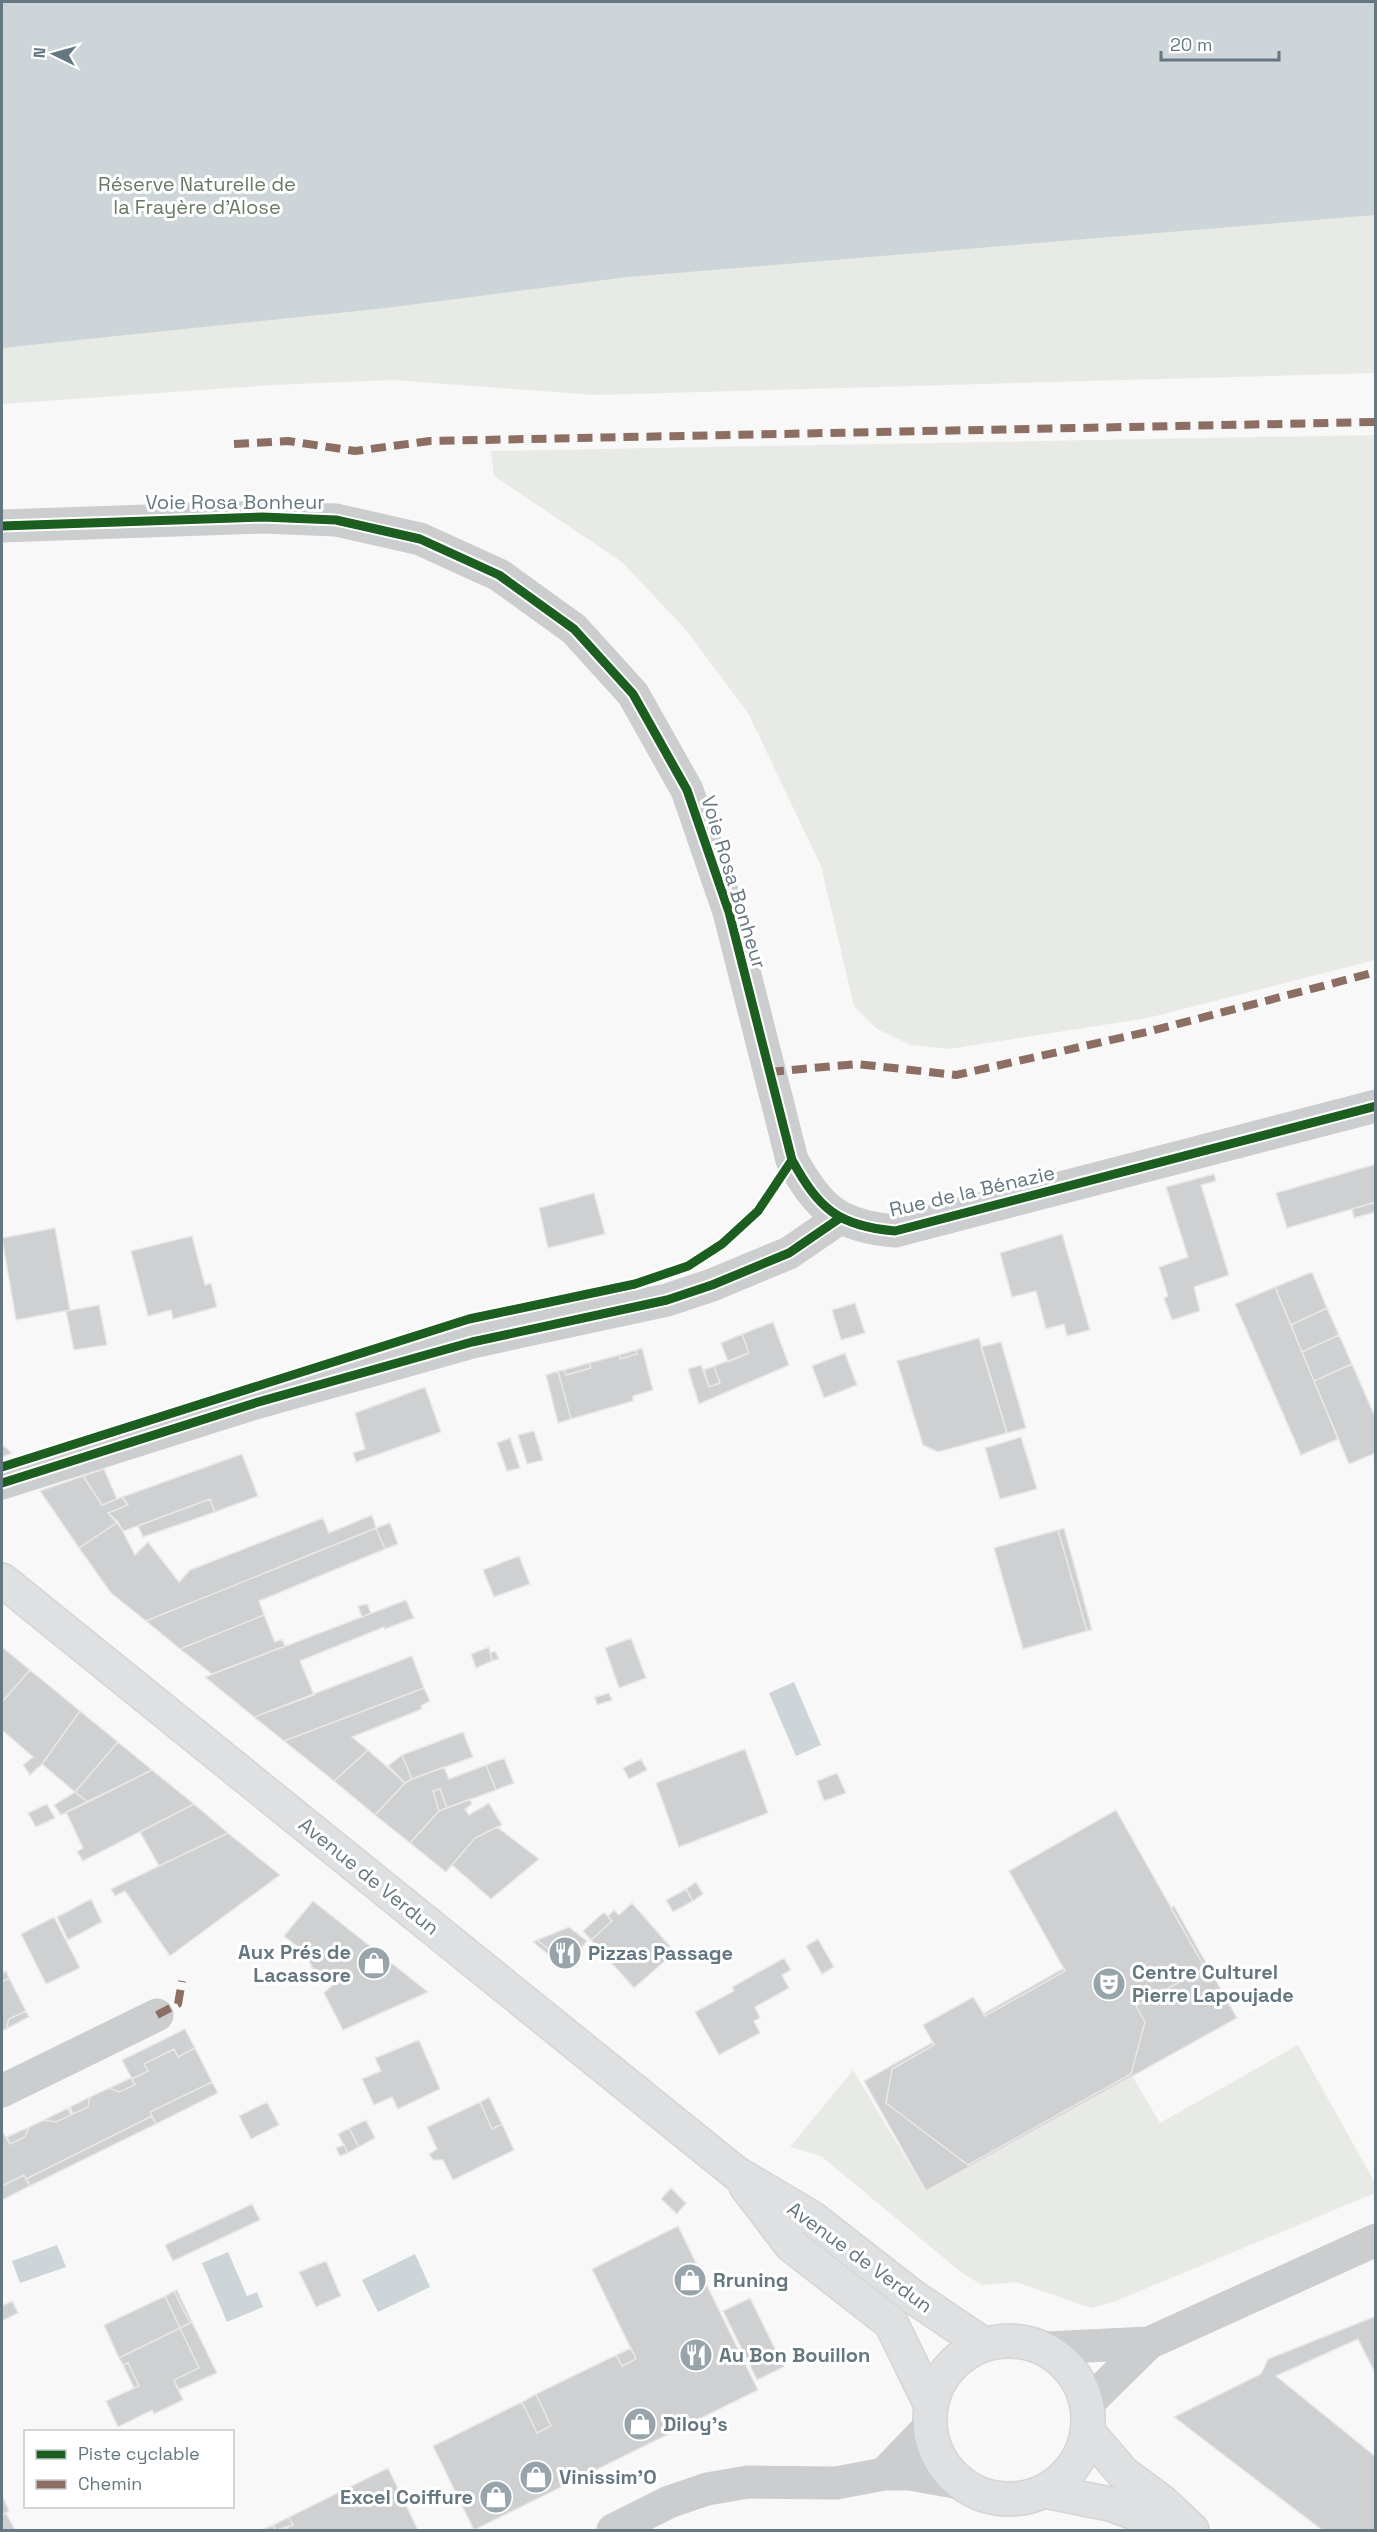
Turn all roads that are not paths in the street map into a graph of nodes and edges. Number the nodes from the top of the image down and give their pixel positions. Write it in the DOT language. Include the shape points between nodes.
graph roads {
  1 [pos="2,526"];
  2 [pos="1376,1107"];
  3 [pos="840,1218"];
  4 [pos="2,1483"];
  5 [pos="2,1580"];
  6 [pos="157,2014"];
  7 [pos="2,2091"];
  8 [pos="736,2173"];
  9 [pos="1376,2240"];
  10 [pos="1149,2343"];
  11 [pos="982,2344"];
  12 [pos="1046,2348"];
  13 [pos="930,2415"];
  14 [pos="1088,2418"];
  15 [pos="884,2474"];
  16 [pos="960,2483"];
  17 [pos="1045,2491"];
  18 [pos="613,2530"];
  19 [pos="1181,2530"];
  20 [pos="1192,2530"];
  1 -- 3 [label="street, Voie Rosa Bonheur" via="262,517 336,520 420,539 499,575 574,629 633,694 687,790 729,912 792,1160 811,1194"];
  2 -- 3 [label="street, Rue de la Bénazie" via="896,1231 868,1229"];
  3 -- 4 [label="street" via="789,1253 678,1296 472,1342 255,1403"];
  5 -- 8 [label="main road, Avenue de Verdun"];
  6 -- 7 [label="street"];
  8 -- 11 [label="main road, Avenue de Verdun" via="812,2218 912,2296"];
  8 -- 13 [label="main road, Avenue de Verdun" via="792,2245 891,2323"];
  9 -- 10 [label="street"];
  10 -- 12 [label="street"];
  10 -- 14 [label="street"];
  11 -- 12 [label="main road" via="1025,2341"];
  11 -- 13 [label="main road" via="959,2358 941,2379"];
  12 -- 14 [label="main road" via="1073,2371"];
  13 -- 15 [label="street"];
  13 -- 16 [label="main road" via="934,2448"];
  14 -- 17 [label="main road" via="1083,2451 1073,2467"];
  14 -- 20 [label="main road" via="1123,2473 1161,2500"];
  15 -- 16 [label="street" via="936,2476"];
  15 -- 18 [label="street" via="836,2483 748,2482 707,2489 669,2502"];
  16 -- 17 [label="main road" via="980,2494 1002,2499"];
  17 -- 19 [label="main road" via="1110,2504"];
}
